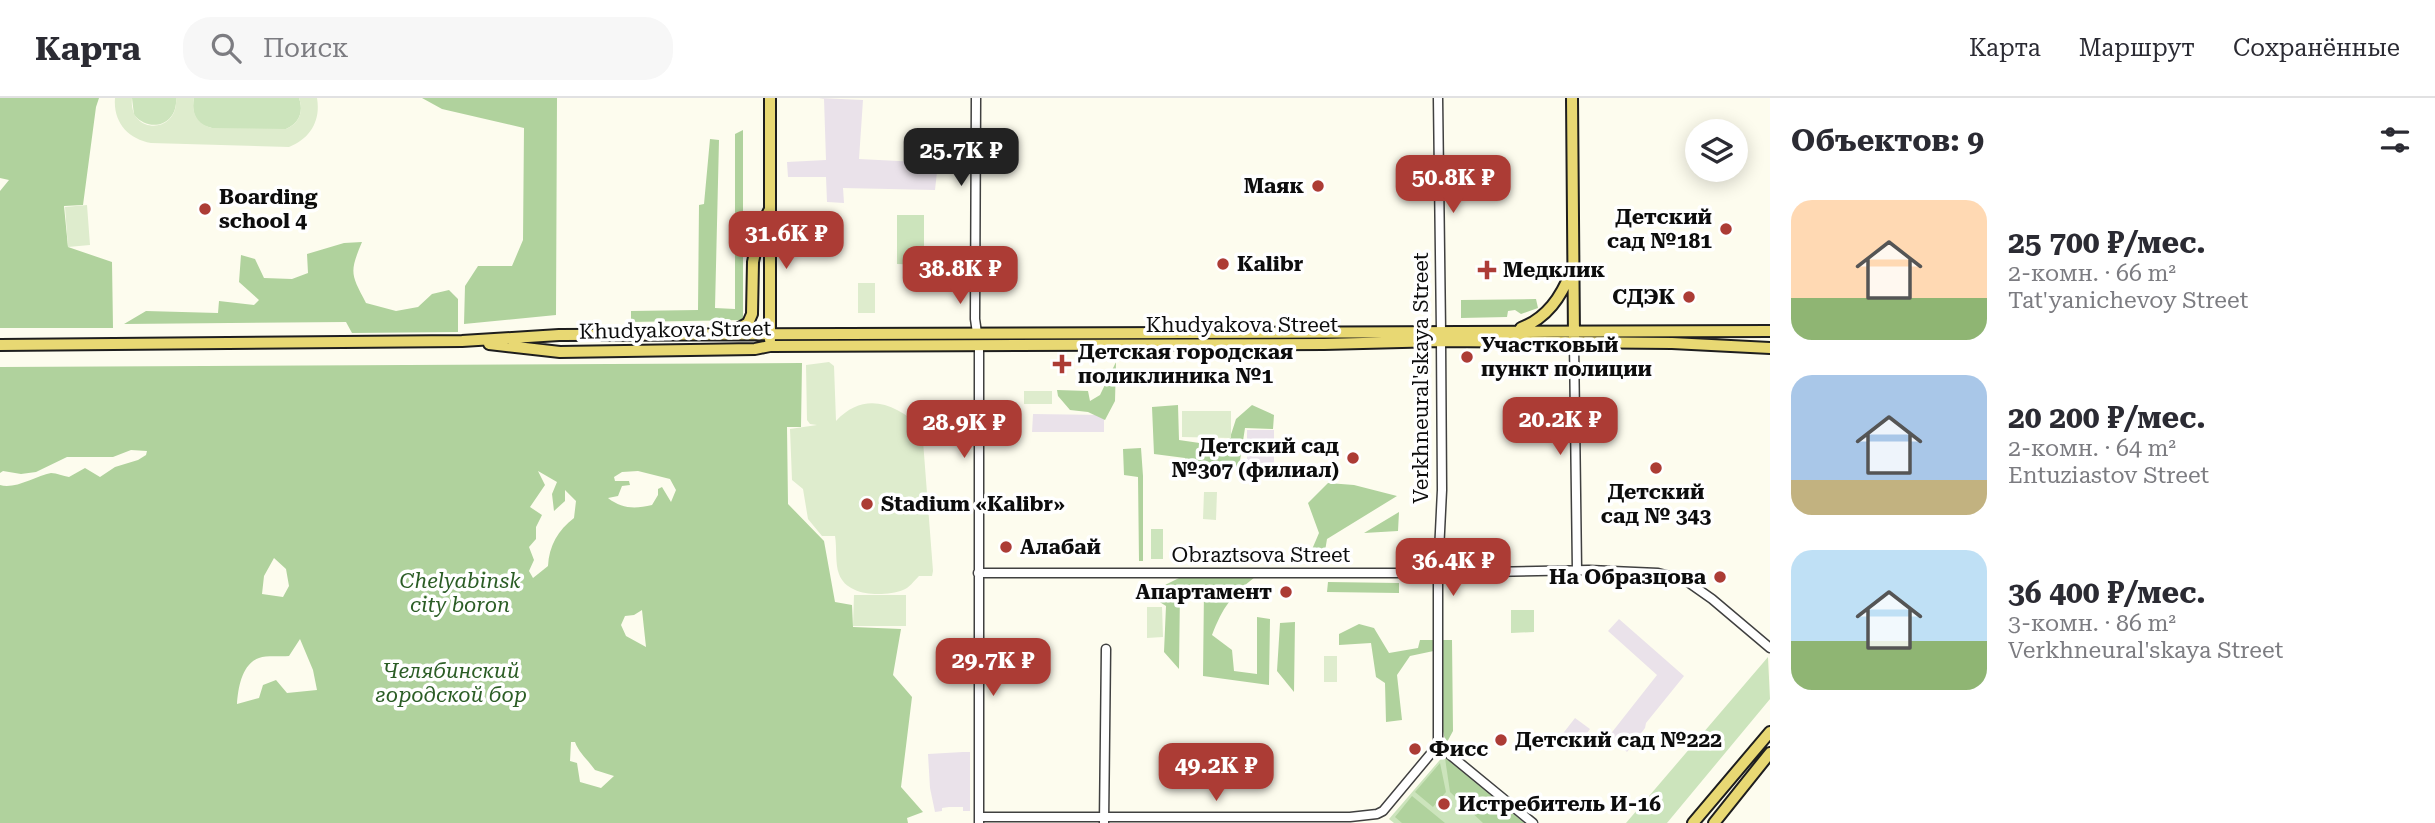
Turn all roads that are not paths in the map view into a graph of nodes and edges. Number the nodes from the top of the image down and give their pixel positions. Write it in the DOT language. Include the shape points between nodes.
graph roads {
  1 [pos="770,98"];
  2 [pos="976,98"];
  3 [pos="1438,98"];
  4 [pos="1572,98"];
  5 [pos="770,209"];
  6 [pos="1573,266"];
  7 [pos="1513,330"];
  8 [pos="1770,331"];
  9 [pos="770,334"];
  10 [pos="726,335"];
  11 [pos="1441,336"];
  12 [pos="1574,337"];
  13 [pos="978,339"];
  14 [pos="462,341"];
  15 [pos="0,345"];
  16 [pos="770,346"];
  17 [pos="1770,348"];
  18 [pos="1577,570"];
  19 [pos="978,573"];
  20 [pos="1438,573"];
  21 [pos="1770,648"];
  22 [pos="1106,649"];
  23 [pos="1770,732"];
  24 [pos="1438,745"];
  25 [pos="1768,760"];
  26 [pos="979,820"];
  27 [pos="1104,820"];
  28 [pos="1533,823"];
  29 [pos="1693,823"];
  30 [pos="1714,823"];
  1 -- 5 [label="main road"];
  2 -- 13 [label="street"];
  3 -- 11 [label="street, Verkhneural'skaya Street"];
  4 -- 6 [label="main road"];
  5 -- 9 [label="main road"];
  5 -- 10 [label="main road" via="754,253 752,314 742,328"];
  6 -- 7 [label="main road" via="1550,309 1538,320"];
  6 -- 12 [label="main road"];
  7 -- 11 [label="main road, Khudyakova Street"];
  7 -- 12 [label="main road, Khudyakova Street"];
  8 -- 12 [label="main road, Khudyakova Street"];
  9 -- 10 [label="main road, Khudyakova Street"];
  9 -- 13 [label="main road, Khudyakova Street"];
  9 -- 16 [label="main road"];
  10 -- 14 [label="main road, Khudyakova Street" via="559,335"];
  11 -- 12 [label="main road, Khudyakova Street"];
  11 -- 13 [label="main road, Khudyakova Street"];
  11 -- 20 [label="street, Verkhneural'skaya Street"];
  12 -- 17 [label="main road, Khudyakova Street"];
  12 -- 18 [label="street"];
  13 -- 16 [label="main road, Khudyakova Street"];
  13 -- 19 [label="street"];
  14 -- 15 [label="main road, Khudyakova Street"];
  14 -- 16 [label="main road, Khudyakova Street" via="560,352"];
  18 -- 20 [label="street, Obraztsova Street"];
  18 -- 21 [label="street, Obraztsova Street" via="1658,573 1685,580"];
  19 -- 20 [label="street, Obraztsova Street"];
  19 -- 26 [label="street"];
  20 -- 24 [label="street, Verkhneural'skaya Street"];
  22 -- 27 [label="street"];
  23 -- 29 [label="main road"];
  24 -- 27 [label="street" via="1389,807 1377,814"];
  24 -- 28 [label="street"];
  25 -- 30 [label="main road"];
  26 -- 27 [label="street"];
}
